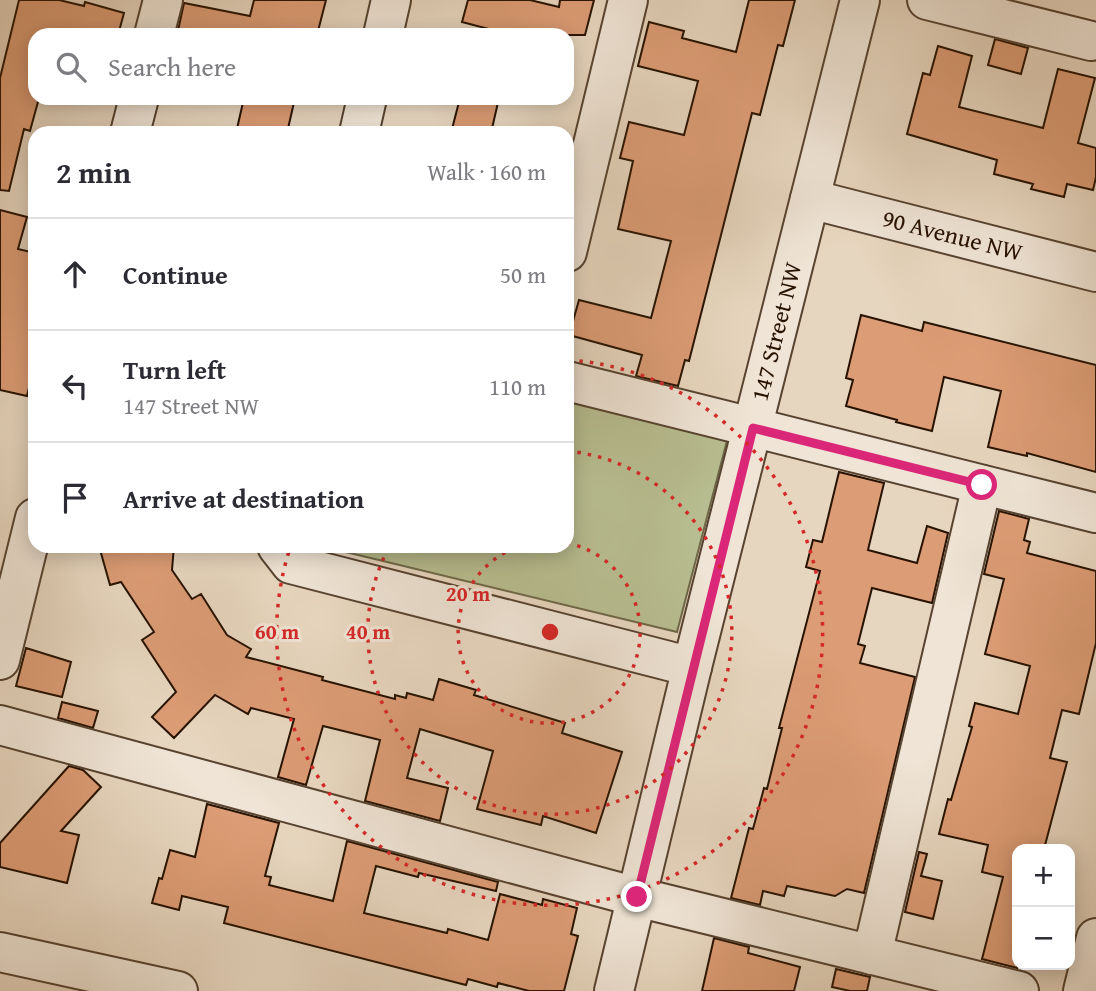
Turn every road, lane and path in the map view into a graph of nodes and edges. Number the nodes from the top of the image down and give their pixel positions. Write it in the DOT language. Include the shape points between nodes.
graph roads {
  1 [pos="163,0"];
  2 [pos="391,0"];
  3 [pos="628,0"];
  4 [pos="860,0"];
  5 [pos="927,0"];
  6 [pos="156,28"];
  7 [pos="385,28"];
  8 [pos="1094,34"];
  9 [pos="137,105"];
  10 [pos="365,105"];
  11 [pos="132,126"];
  12 [pos="361,126"];
  13 [pos="810,199"];
  14 [pos="574,223"];
  15 [pos="1096,272"];
  16 [pos="574,383"];
  17 [pos="753,428"];
  18 [pos="982,485"];
  19 [pos="1096,513"];
  20 [pos="28,546"];
  21 [pos="282,553"];
  22 [pos="0,660"];
  23 [pos="692,667"];
  24 [pos="0,725"];
  25 [pos="637,897"];
  26 [pos="1096,938"];
  27 [pos="0,952"];
  28 [pos="872,955"];
  29 [pos="168,990"];
  30 [pos="614,991"];
  31 [pos="1019,991"];
  32 [pos="1083,991"];
  1 -- 6 [label="street"];
  2 -- 7 [label="street"];
  3 -- 14 [label="street"];
  4 -- 13 [label="street, 147 Street NW"];
  5 -- 8 [label="street"];
  9 -- 11 [label="street"];
  10 -- 12 [label="street"];
  13 -- 15 [label="street, 90 Avenue NW"];
  13 -- 17 [label="street, 147 Street NW"];
  16 -- 17 [label="street"];
  17 -- 18 [label="street"];
  17 -- 23 [label="street, 147 Street NW"];
  18 -- 19 [label="street"];
  18 -- 28 [label="street"];
  20 -- 22 [label="street"];
  21 -- 23 [label="street" via="291,564"];
  23 -- 25 [label="street, 147 Street NW"];
  24 -- 25 [label="street"];
  25 -- 28 [label="street"];
  25 -- 30 [label="street, 147 Street NW"];
  26 -- 32 [label="street"];
  27 -- 29 [label="street"];
  28 -- 31 [label="street"];
}
